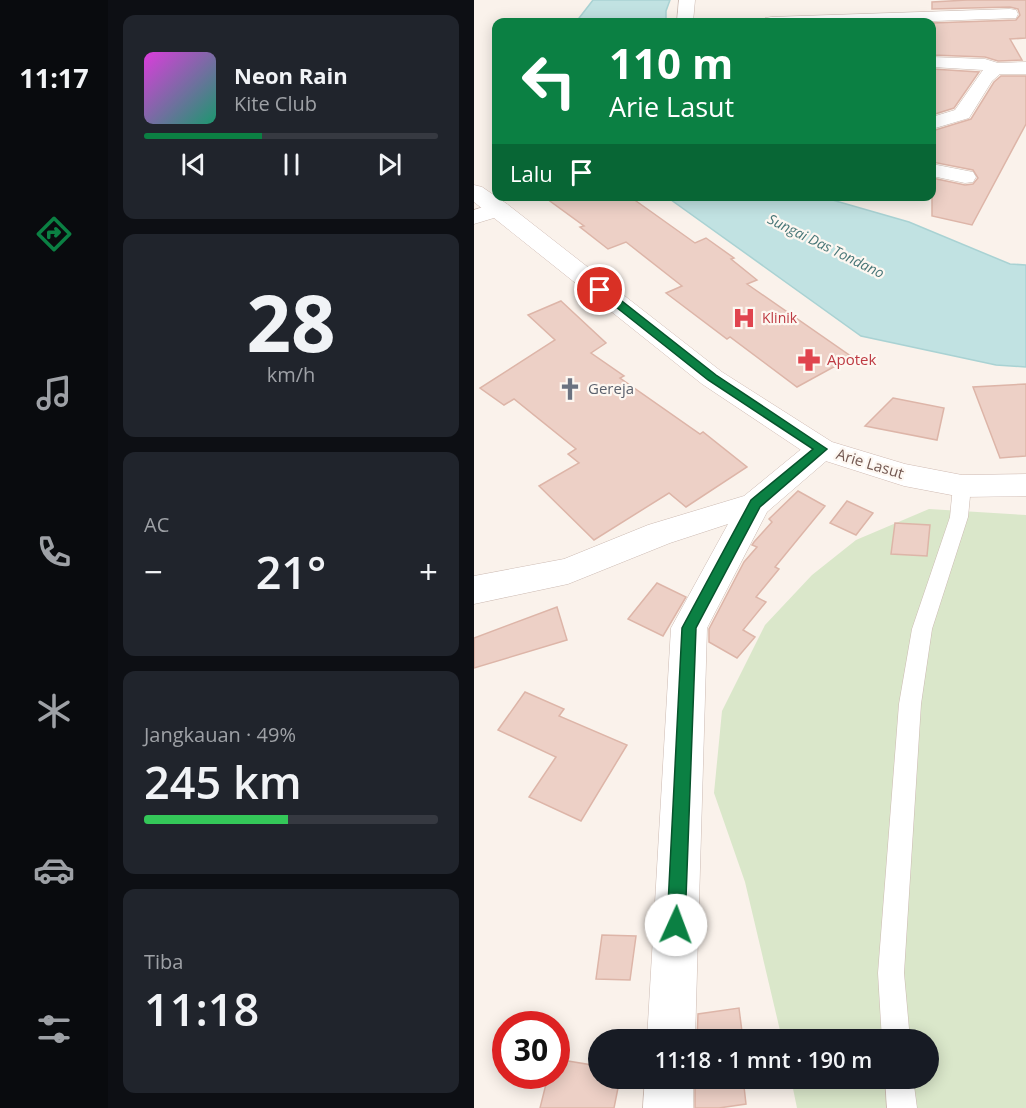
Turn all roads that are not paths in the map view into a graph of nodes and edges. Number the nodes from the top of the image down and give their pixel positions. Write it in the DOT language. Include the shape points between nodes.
graph roads {
  1 [pos="687,0"];
  2 [pos="996,0"];
  3 [pos="1010,14"];
  4 [pos="686,18"];
  5 [pos="890,18"];
  6 [pos="1021,28"];
  7 [pos="936,62"];
  8 [pos="1026,68"];
  9 [pos="995,69"];
  10 [pos="936,111"];
  11 [pos="962,114"];
  12 [pos="936,122"];
  13 [pos="936,171"];
  14 [pos="965,177"];
  15 [pos="474,192"];
  16 [pos="486,213"];
  17 [pos="821,449"];
  18 [pos="1026,485"];
  19 [pos="962,486"];
  20 [pos="756,504"];
  21 [pos="474,590"];
  22 [pos="671,1029"];
  23 [pos="895,1029"];
  24 [pos="669,1089"];
  25 [pos="900,1089"];
  26 [pos="668,1108"];
  27 [pos="902,1108"];
  1 -- 4 [label="street"];
  2 -- 3 [label="street"];
  3 -- 5 [label="street"];
  3 -- 6 [label="street"];
  7 -- 9 [label="street" via="985,64"];
  8 -- 9 [label="street"];
  9 -- 11 [label="street"];
  10 -- 11 [label="street"];
  11 -- 12 [label="street"];
  13 -- 14 [label="street"];
  15 -- 16 [label="street, Arie Lasut"];
  16 -- 17 [label="street, Arie Lasut" via="712,378"];
  17 -- 19 [label="street, Arie Lasut" via="904,475"];
  17 -- 20 [label="street"];
  18 -- 19 [label="street, Arie Lasut"];
  19 -- 23 [label="lane" via="959,517 922,629 910,704 891,973"];
  20 -- 21 [label="street" via="659,534 568,571"];
  20 -- 22 [label="street" via="689,628"];
  24 -- 26 [label="street"];
  25 -- 27 [label="lane"];
}
